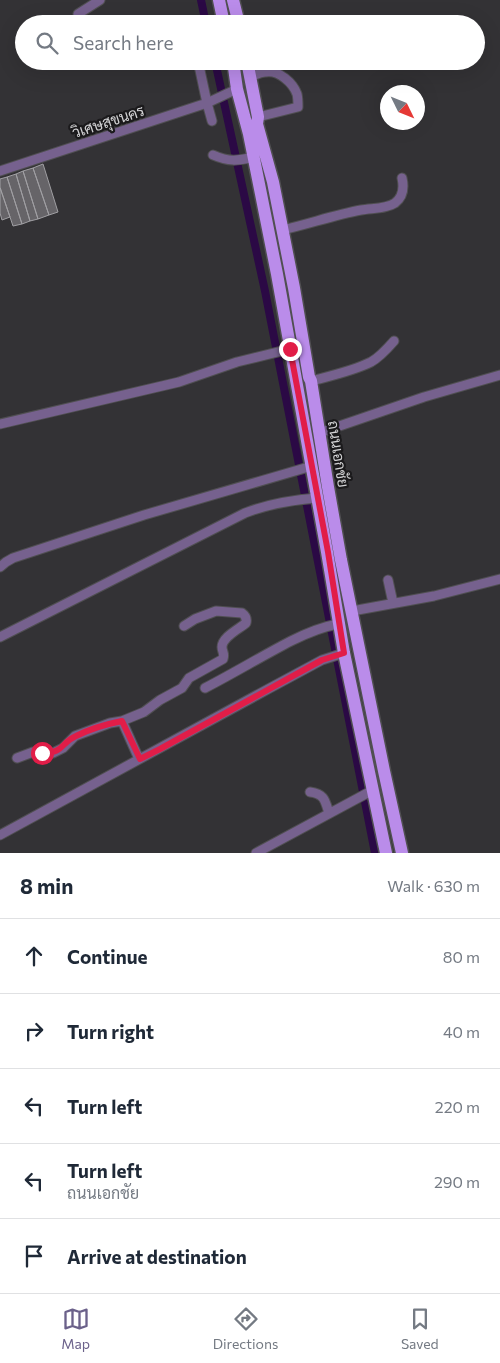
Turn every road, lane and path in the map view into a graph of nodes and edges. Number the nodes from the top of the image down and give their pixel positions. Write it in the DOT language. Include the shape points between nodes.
graph roads {
  1 [pos="100,0"];
  2 [pos="219,0"];
  3 [pos="233,0"];
  4 [pos="78,14"];
  5 [pos="222,15"];
  6 [pos="236,15"];
  7 [pos="200,70"];
  8 [pos="232,70"];
  9 [pos="249,70"];
  10 [pos="250,77"];
  11 [pos="230,92"];
  12 [pos="207,103"];
  13 [pos="258,117"];
  14 [pos="212,121"];
  15 [pos="213,155"];
  16 [pos="249,158"];
  17 [pos="0,171"];
  18 [pos="402,178"];
  19 [pos="282,230"];
  20 [pos="394,341"];
  21 [pos="287,350"];
  22 [pos="500,376"];
  23 [pos="311,380"];
  24 [pos="0,424"];
  25 [pos="319,433"];
  26 [pos="307,467"];
  27 [pos="307,499"];
  28 [pos="0,567"];
  29 [pos="500,579"];
  30 [pos="388,580"];
  31 [pos="393,603"];
  32 [pos="352,611"];
  33 [pos="184,626"];
  34 [pos="330,626"];
  35 [pos="0,637"];
  36 [pos="344,653"];
  37 [pos="205,688"];
  38 [pos="122,721"];
  39 [pos="17,758"];
  40 [pos="140,759"];
  41 [pos="310,792"];
  42 [pos="369,792"];
  43 [pos="329,813"];
  44 [pos="0,836"];
  45 [pos="256,853"];
  46 [pos="386,853"];
  47 [pos="402,853"];
  1 -- 4 [label="street"];
  2 -- 5 [label="main road"];
  3 -- 6 [label="main road"];
  7 -- 12 [label="street"];
  8 -- 11 [label="main road, ถนนเอกชัย"];
  9 -- 10 [label="main road, ถนนเอกชัย"];
  10 -- 13 [label="main road, ถนนเอกชัย"];
  10 -- 13 [label="street" via="271,72 288,81 298,96 298,107"];
  11 -- 12 [label="street, วิเศษสุขนคร"];
  11 -- 16 [label="main road, ถนนเอกชัย" via="249,134"];
  12 -- 14 [label="street"];
  12 -- 17 [label="street, วิเศษสุขนคร"];
  13 -- 19 [label="main road, ถนนเอกชัย"];
  15 -- 16 [label="street" via="234,161"];
  16 -- 21 [label="main road, ถนนเอกชัย"];
  18 -- 19 [label="street" via="402,195 386,207"];
  19 -- 23 [label="main road, ถนนเอกชัย"];
  20 -- 23 [label="street" via="371,362"];
  21 -- 24 [label="street" via="237,362 179,382"];
  21 -- 26 [label="main road, ถนนเอกชัย"];
  22 -- 25 [label="street"];
  23 -- 25 [label="main road, ถนนเอกชัย"];
  25 -- 32 [label="main road, ถนนเอกชัย"];
  26 -- 27 [label="main road, ถนนเอกชัย"];
  26 -- 28 [label="street" via="144,515 13,558"];
  27 -- 34 [label="main road, ถนนเอกชัย" via="328,552"];
  27 -- 35 [label="street" via="245,513"];
  29 -- 31 [label="street"];
  30 -- 31 [label="street"];
  31 -- 32 [label="street"];
  32 -- 47 [label="main road, ถนนเอกชัย"];
  33 -- 38 [label="street" via="216,611 242,613 246,620 224,640 223,659 189,678 182,688 144,712"];
  34 -- 36 [label="main road, ถนนเอกชัย"];
  34 -- 37 [label="street" via="316,629 265,654"];
  36 -- 40 [label="street" via="322,660"];
  36 -- 42 [label="main road, ถนนเอกชัย"];
  38 -- 39 [label="street" via="75,736 53,753 33,752"];
  38 -- 40 [label="street"];
  40 -- 44 [label="street"];
  41 -- 43 [label="street" via="323,797"];
  42 -- 43 [label="street"];
  42 -- 46 [label="main road, ถนนเอกชัย"];
  43 -- 45 [label="street"];
}
